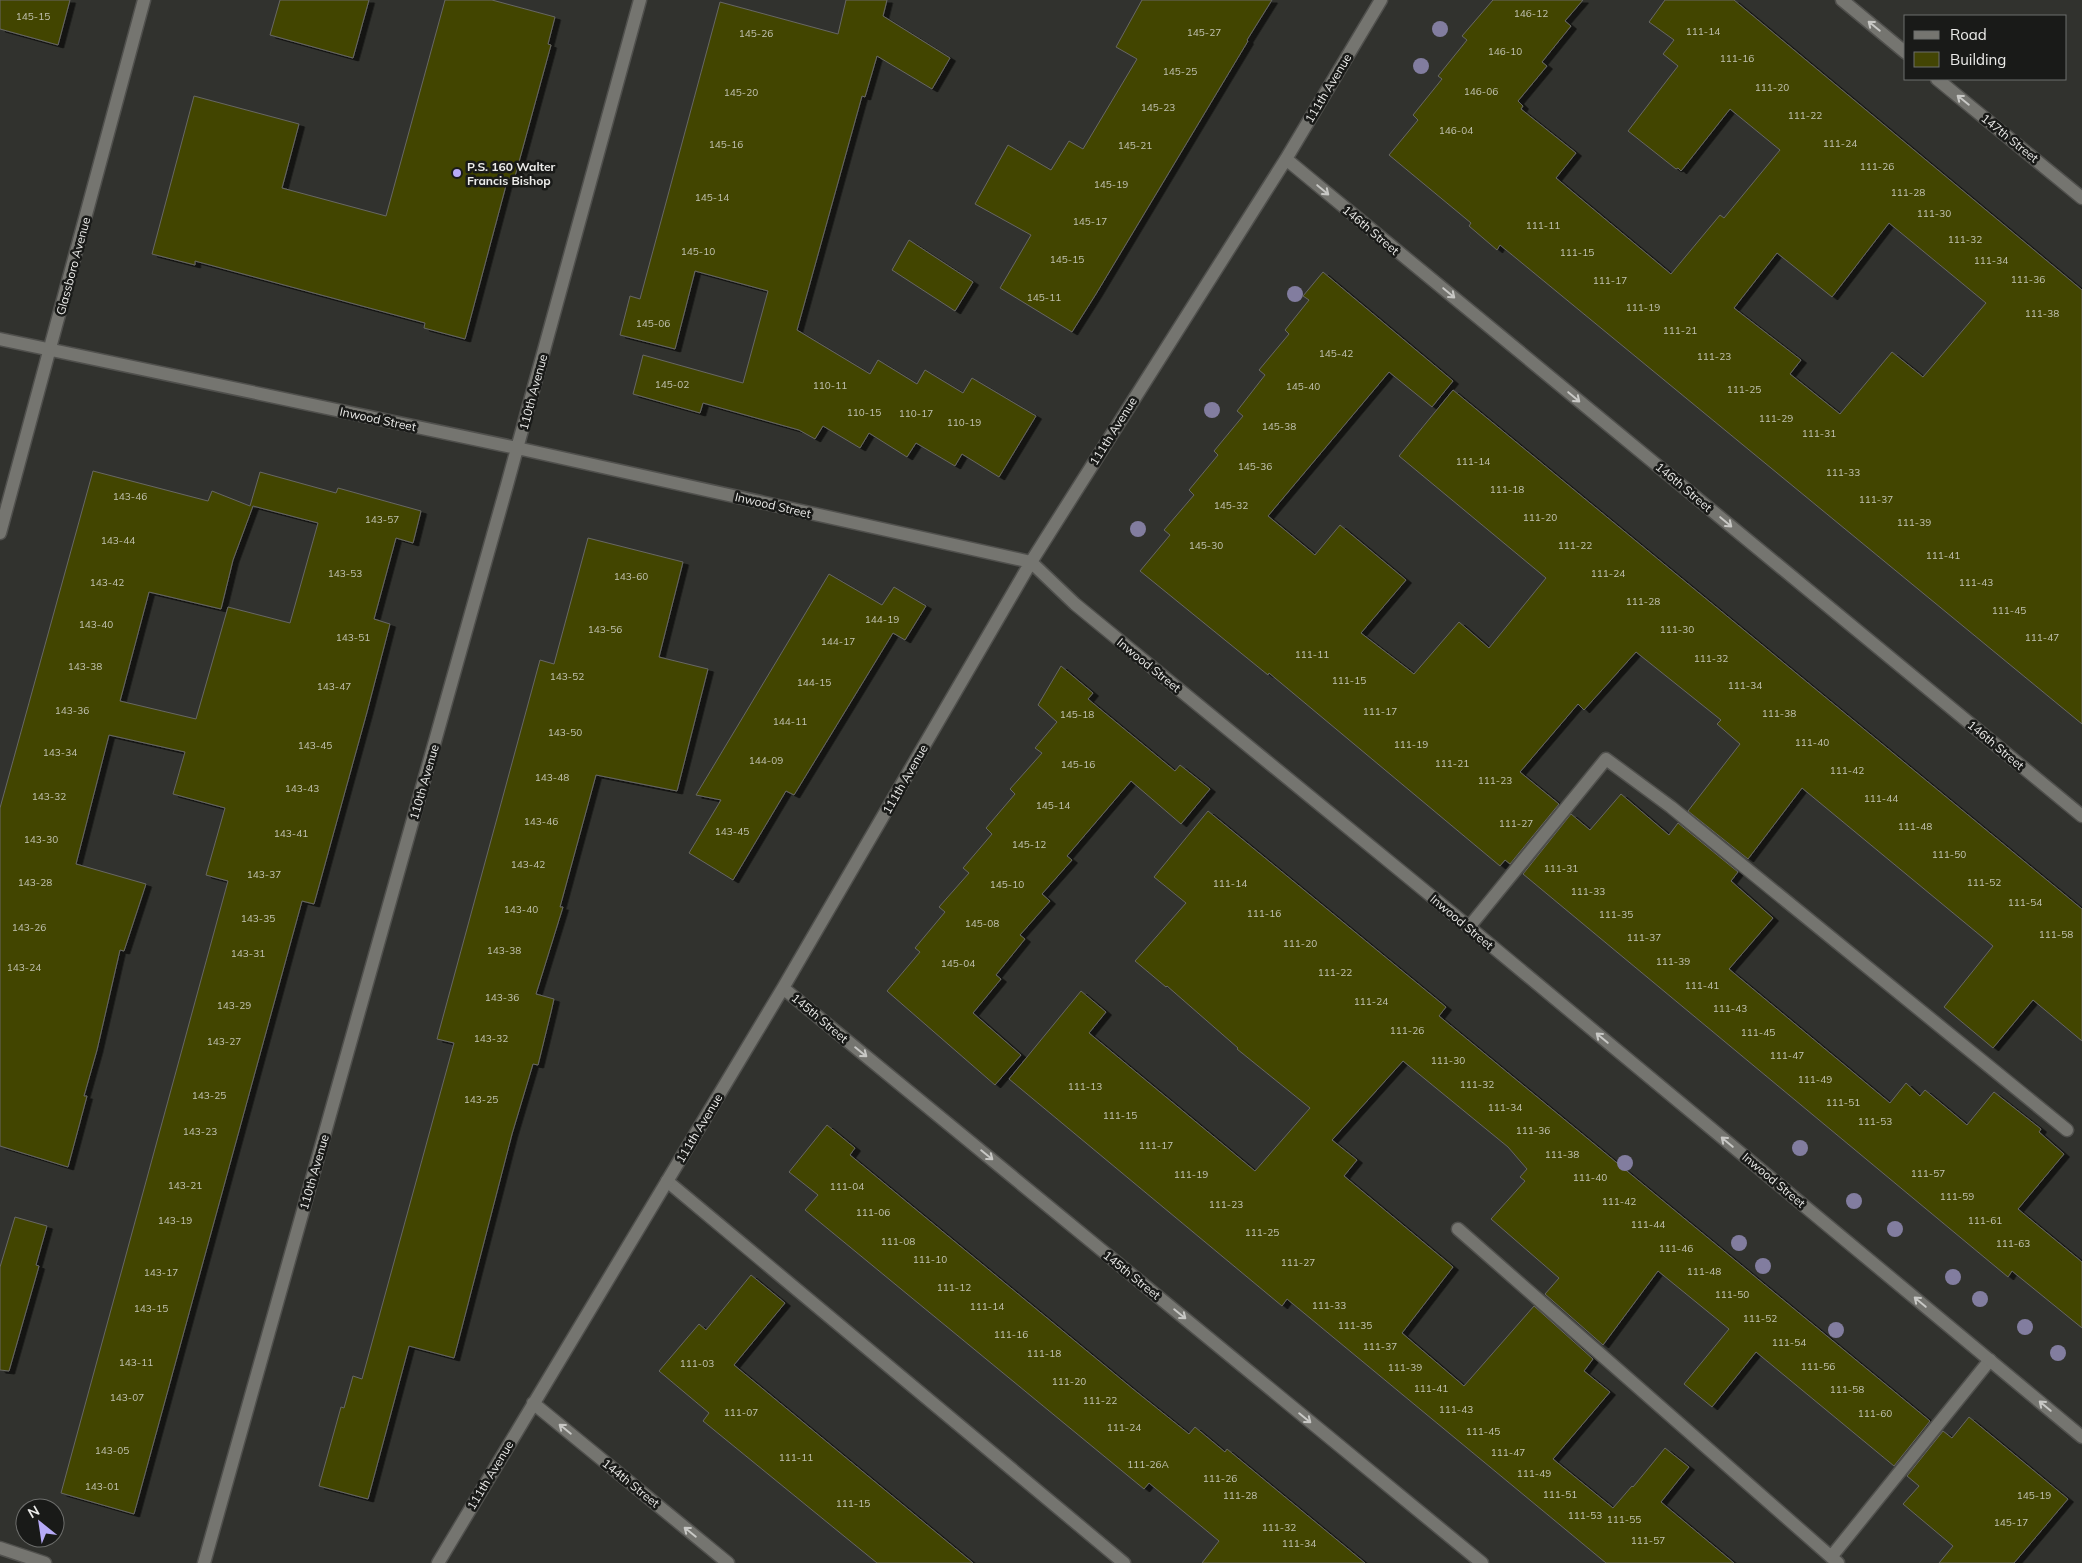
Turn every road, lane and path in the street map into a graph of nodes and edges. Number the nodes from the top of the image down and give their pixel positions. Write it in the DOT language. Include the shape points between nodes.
graph roads {
  1 [pos="144,0"];
  2 [pos="640,0"];
  3 [pos="1381,0"];
  4 [pos="1842,0"];
  5 [pos="1904,51"];
  6 [pos="1938,80"];
  7 [pos="1286,159"];
  8 [pos="2082,198"];
  9 [pos="0,339"];
  10 [pos="50,350"];
  11 [pos="517,448"];
  12 [pos="0,533"];
  13 [pos="1031,562"];
  14 [pos="2082,816"];
  15 [pos="1469,927"];
  16 [pos="783,988"];
  17 [pos="2067,1130"];
  18 [pos="667,1181"];
  19 [pos="1458,1229"];
  20 [pos="1990,1360"];
  21 [pos="533,1403"];
  22 [pos="2082,1437"];
  23 [pos="0,1548"];
  24 [pos="1834,1560"];
  25 [pos="45,1563"];
  26 [pos="204,1563"];
  27 [pos="438,1563"];
  28 [pos="728,1563"];
  29 [pos="1124,1563"];
  30 [pos="1482,1563"];
  1 -- 10 [label="street, Glassboro Avenue"];
  2 -- 11 [label="street, 110th Avenue"];
  3 -- 7 [label="street, 111th Avenue"];
  5 -- 4 [label="street, one-way"];
  8 -- 6 [label="street, 147th Street, one-way"];
  7 -- 13 [label="street, 111th Avenue"];
  7 -- 14 [label="street, 146th Street, one-way"];
  9 -- 10 [label="street, Inwood Street"];
  10 -- 11 [label="street, Inwood Street"];
  10 -- 12 [label="street, Glassboro Avenue"];
  11 -- 13 [label="street, Inwood Street"];
  11 -- 26 [label="street, 110th Avenue"];
  13 -- 15 [label="street, Inwood Street" via="1075,604"];
  13 -- 16 [label="street, 111th Avenue"];
  15 -- 17 [label="street" via="1606,759 1671,807"];
  20 -- 15 [label="street, Inwood Street, one-way"];
  16 -- 18 [label="street, 111th Avenue"];
  16 -- 30 [label="street, 145th Street, one-way"];
  18 -- 21 [label="street, 111th Avenue"];
  18 -- 29 [label="street"];
  19 -- 24 [label="street"];
  22 -- 20 [label="street, Inwood Street, one-way"];
  20 -- 24 [label="street"];
  21 -- 27 [label="street, 111th Avenue"];
  28 -- 21 [label="street, 144th Street, one-way"];
  23 -- 25 [label="street"];
}
